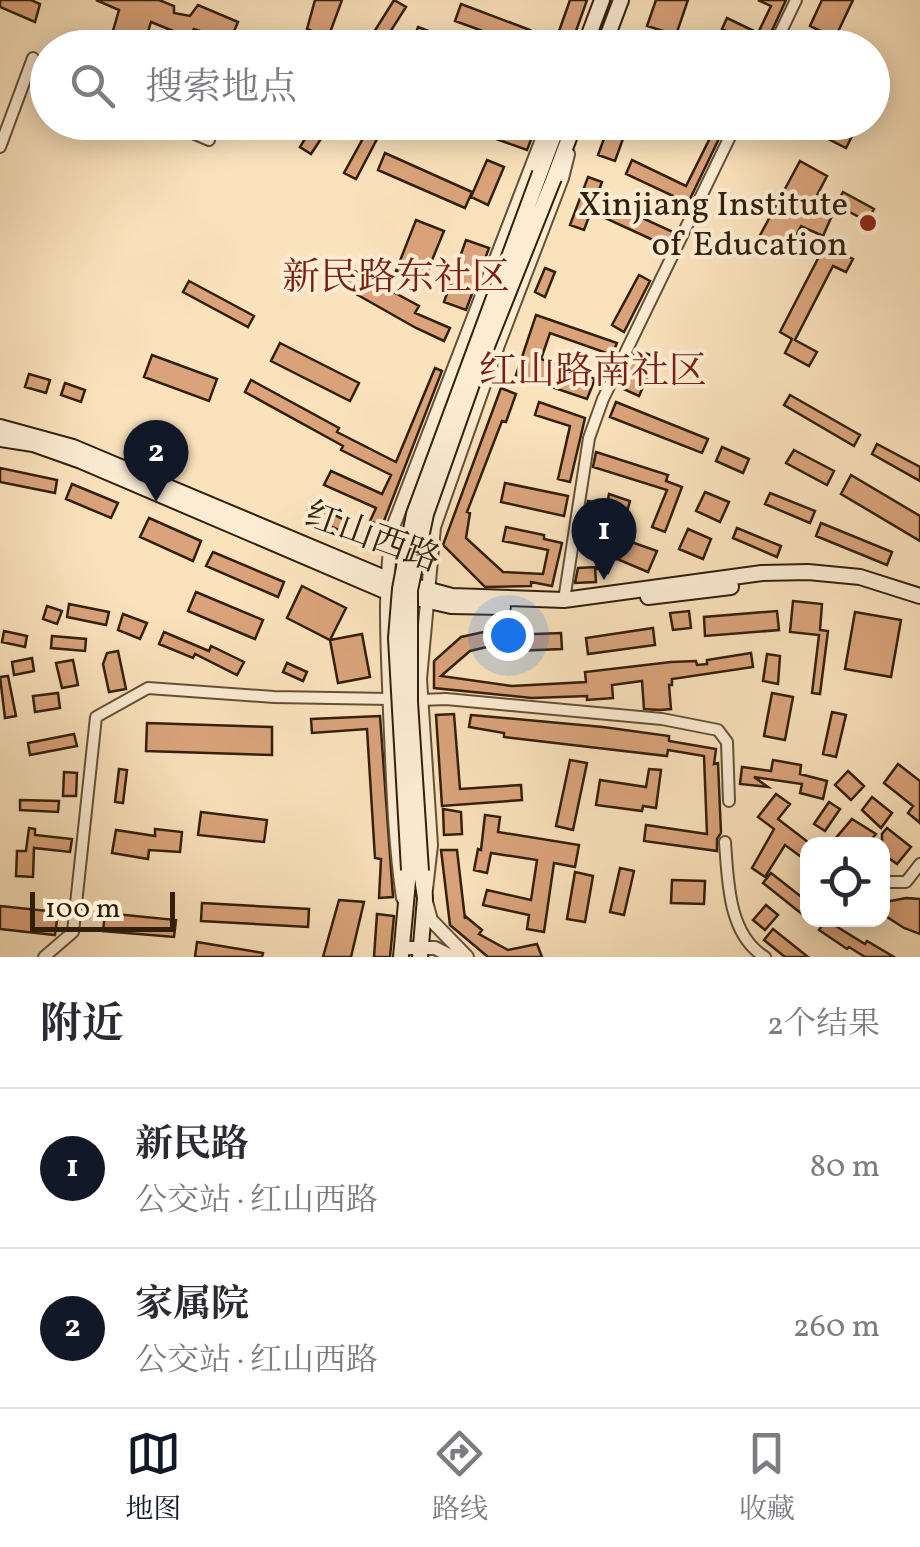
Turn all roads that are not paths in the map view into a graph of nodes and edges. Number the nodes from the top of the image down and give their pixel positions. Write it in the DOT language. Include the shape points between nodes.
graph roads {
  1 [pos="602,0"];
  2 [pos="621,0"];
  3 [pos="796,0"];
  4 [pos="591,30"];
  5 [pos="610,30"];
  6 [pos="782,30"];
  7 [pos="30,65"];
  8 [pos="542,140"];
  9 [pos="555,140"];
  10 [pos="566,140"];
  11 [pos="572,140"];
  12 [pos="728,140"];
  13 [pos="0,147"];
  14 [pos="547,175"];
  15 [pos="0,427"];
  16 [pos="0,439"];
  17 [pos="385,584"];
  18 [pos="425,596"];
  19 [pos="920,599"];
  20 [pos="564,600"];
  21 [pos="390,699"];
  22 [pos="421,700"];
  23 [pos="729,800"];
  24 [pos="724,842"];
  25 [pos="920,864"];
  26 [pos="415,871"];
  27 [pos="890,882"];
  28 [pos="425,898"];
  29 [pos="405,912"];
  30 [pos="401,953"];
  31 [pos="420,954"];
  32 [pos="44,957"];
  33 [pos="453,957"];
  34 [pos="467,957"];
  35 [pos="765,957"];
  1 -- 4 [label="main road"];
  2 -- 5 [label="main road"];
  3 -- 6 [label="street"];
  7 -- 13 [label="street"];
  8 -- 17 [label="street" via="393,527"];
  9 -- 14 [label="main road"];
  10 -- 14 [label="main road"];
  11 -- 18 [label="street" via="434,527"];
  12 -- 20 [label="street" via="603,399"];
  14 -- 26 [label="main road, bridge" via="426,514 410,590"];
  15 -- 17 [label="main road, 红山西路" via="74,447"];
  16 -- 17 [label="main road, 红山西路" via="81,461"];
  17 -- 18 [label="main road, 红山西路"];
  17 -- 21 [label="street"];
  18 -- 19 [label="main road, 红山西路" via="451,606 563,608 831,579"];
  18 -- 20 [label="main road, 红山西路"];
  18 -- 22 [label="street"];
  19 -- 20 [label="main road, 红山西路" via="860,577 808,572"];
  21 -- 29 [label="street"];
  21 -- 32 [label="street" via="148,688 96,717 73,932"];
  22 -- 23 [label="street" via="718,730 728,742"];
  22 -- 28 [label="street" via="432,845"];
  24 -- 35 [label="street" via="740,932"];
  25 -- 27 [label="street" via="906,882"];
  26 -- 28 [label="main road"];
  26 -- 29 [label="main road"];
  28 -- 31 [label="main road"];
  28 -- 34 [label="street" via="431,920"];
  29 -- 30 [label="main road"];
  30 -- 31 [label="street"];
  31 -- 33 [label="street" via="435,948"];
}
